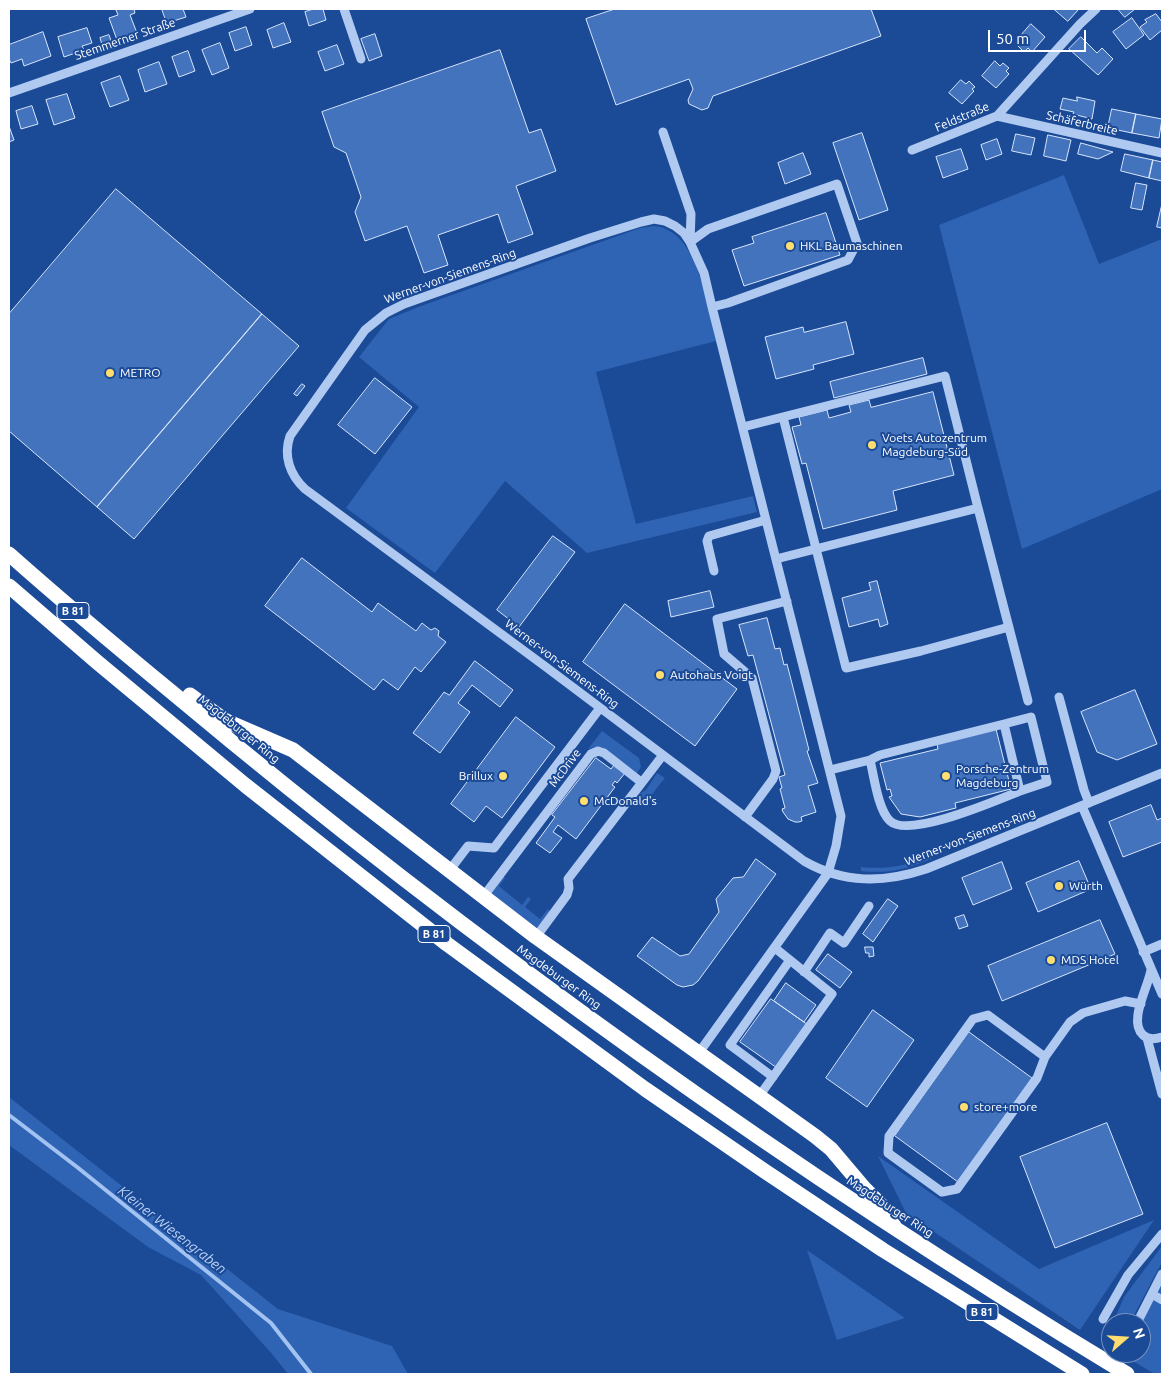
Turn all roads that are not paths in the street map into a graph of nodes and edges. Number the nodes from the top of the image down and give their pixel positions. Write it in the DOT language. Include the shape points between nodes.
graph roads {
  1 [pos="250,9"];
  2 [pos="344,9"];
  3 [pos="1096,9"];
  4 [pos="361,59"];
  5 [pos="9,93"];
  6 [pos="997,116"];
  7 [pos="663,132"];
  8 [pos="912,150"];
  9 [pos="1162,154"];
  10 [pos="690,242"];
  11 [pos="712,306"];
  12 [pos="783,417"];
  13 [pos="743,427"];
  14 [pos="978,508"];
  15 [pos="766,520"];
  16 [pos="816,549"];
  17 [pos="9,554"];
  18 [pos="776,559"];
  19 [pos="714,571"];
  20 [pos="9,586"];
  21 [pos="787,601"];
  22 [pos="1009,627"];
  23 [pos="139,665"];
  24 [pos="1059,697"];
  25 [pos="1028,701"];
  26 [pos="600,708"];
  27 [pos="1004,724"];
  28 [pos="662,755"];
  29 [pos="870,760"];
  30 [pos="830,770"];
  31 [pos="1162,773"];
  32 [pos="641,782"];
  33 [pos="1020,791"];
  34 [pos="1086,805"];
  35 [pos="745,817"];
  36 [pos="449,871"];
  37 [pos="828,873"];
  38 [pos="483,897"];
  39 [pos="869,906"];
  40 [pos="536,937"];
  41 [pos="1162,944"];
  42 [pos="775,948"];
  43 [pos="1143,952"];
  44 [pos="790,960"];
  45 [pos="1151,970"];
  46 [pos="804,972"];
  47 [pos="1162,994"];
  48 [pos="1141,1004"];
  49 [pos="1162,1037"];
  50 [pos="1147,1038"];
  51 [pos="698,1054"];
  52 [pos="1045,1057"];
  53 [pos="773,1077"];
  54 [pos="1162,1094"];
  55 [pos="760,1095"];
  56 [pos="896,1229"];
  57 [pos="1162,1234"];
  58 [pos="1162,1274"];
  59 [pos="1152,1294"];
  60 [pos="1162,1300"];
  61 [pos="1106,1313"];
  62 [pos="1142,1313"];
  63 [pos="1082,1374"];
  64 [pos="1127,1374"];
  1 -- 5 [label="street, Stemmerner Straße"];
  2 -- 4 [label="street"];
  3 -- 6 [label="street, Feldstraße"];
  6 -- 8 [label="street, Feldstraße"];
  6 -- 9 [label="street, Schäferbreite"];
  7 -- 10 [label="street" via="691,214"];
  10 -- 11 [label="street, Werner-von-Siemens-Ring" via="704,273"];
  10 -- 11 [label="street" via="708,229 837,184 857,243 848,260"];
  10 -- 26 [label="street, Werner-von-Siemens-Ring" via="684,233 665,221 654,219 395,307 366,330 288,443 291,471 305,490"];
  11 -- 13 [label="street, Werner-von-Siemens-Ring"];
  12 -- 13 [label="street"];
  12 -- 14 [label="street" via="945,376"];
  12 -- 16 [label="street"];
  13 -- 15 [label="street, Werner-von-Siemens-Ring"];
  14 -- 16 [label="street"];
  14 -- 22 [label="street"];
  15 -- 18 [label="street, Werner-von-Siemens-Ring"];
  15 -- 19 [label="street" via="709,536 707,542"];
  16 -- 18 [label="street"];
  16 -- 22 [label="street" via="846,668 920,652"];
  17 -- 23 [label="highway, Magdeburger Ring / B 81"];
  18 -- 21 [label="street, Werner-von-Siemens-Ring"];
  20 -- 63 [label="highway, B 81" via="245,785 447,944 645,1089 763,1170 883,1250"];
  21 -- 30 [label="street, Werner-von-Siemens-Ring"];
  21 -- 35 [label="street" via="717,619 724,654 752,678 776,771"];
  22 -- 25 [label="street"];
  23 -- 36 [label="highway" via="171,680 226,721 292,750"];
  23 -- 56 [label="highway, Magdeburger Ring / B 81" via="314,810 467,928 656,1067"];
  24 -- 34 [label="street"];
  26 -- 28 [label="street, Werner-von-Siemens-Ring"];
  26 -- 36 [label="street" via="494,848 468,846"];
  27 -- 29 [label="street"];
  27 -- 33 [label="street"];
  27 -- 33 [label="street" via="1031,717 1047,782"];
  28 -- 32 [label="street"];
  28 -- 35 [label="street, Werner-von-Siemens-Ring"];
  29 -- 30 [label="street"];
  29 -- 33 [label="street" via="884,813 891,822 902,827 960,815"];
  30 -- 37 [label="street, Werner-von-Siemens-Ring" via="841,816"];
  31 -- 34 [label="street, Werner-von-Siemens-Ring"];
  32 -- 38 [label="street, McDrive" via="604,753 592,753"];
  32 -- 40 [label="street" via="568,879 567,895"];
  34 -- 37 [label="street, Werner-von-Siemens-Ring" via="904,876 884,880"];
  34 -- 43 [label="street"];
  35 -- 37 [label="street, Werner-von-Siemens-Ring" via="804,861"];
  36 -- 38 [label="highway"];
  37 -- 42 [label="street, Werner-von-Siemens-Ring"];
  38 -- 40 [label="highway"];
  39 -- 46 [label="street" via="844,943 830,933"];
  40 -- 51 [label="highway"];
  41 -- 43 [label="street"];
  42 -- 44 [label="street"];
  42 -- 51 [label="street, Werner-von-Siemens-Ring"];
  43 -- 45 [label="street"];
  44 -- 46 [label="street"];
  44 -- 53 [label="street" via="730,1045"];
  45 -- 47 [label="street"];
  45 -- 48 [label="street"];
  46 -- 53 [label="street" via="832,994"];
  48 -- 50 [label="street" via="1137,1023"];
  48 -- 52 [label="street" via="1125,1001 1083,1013 1070,1022"];
  49 -- 50 [label="street"];
  50 -- 54 [label="street"];
  51 -- 55 [label="highway"];
  52 -- 52 [label="street" via="1037,1078 958,1189 942,1192 888,1153 889,1136 973,1019 988,1015"];
  53 -- 55 [label="street"];
  55 -- 56 [label="highway" via="831,1149 883,1207"];
  56 -- 64 [label="highway, Magdeburger Ring / B 81"];
  57 -- 61 [label="street" via="1128,1275"];
  58 -- 59 [label="street"];
  59 -- 60 [label="street"];
  59 -- 62 [label="street"];
}
